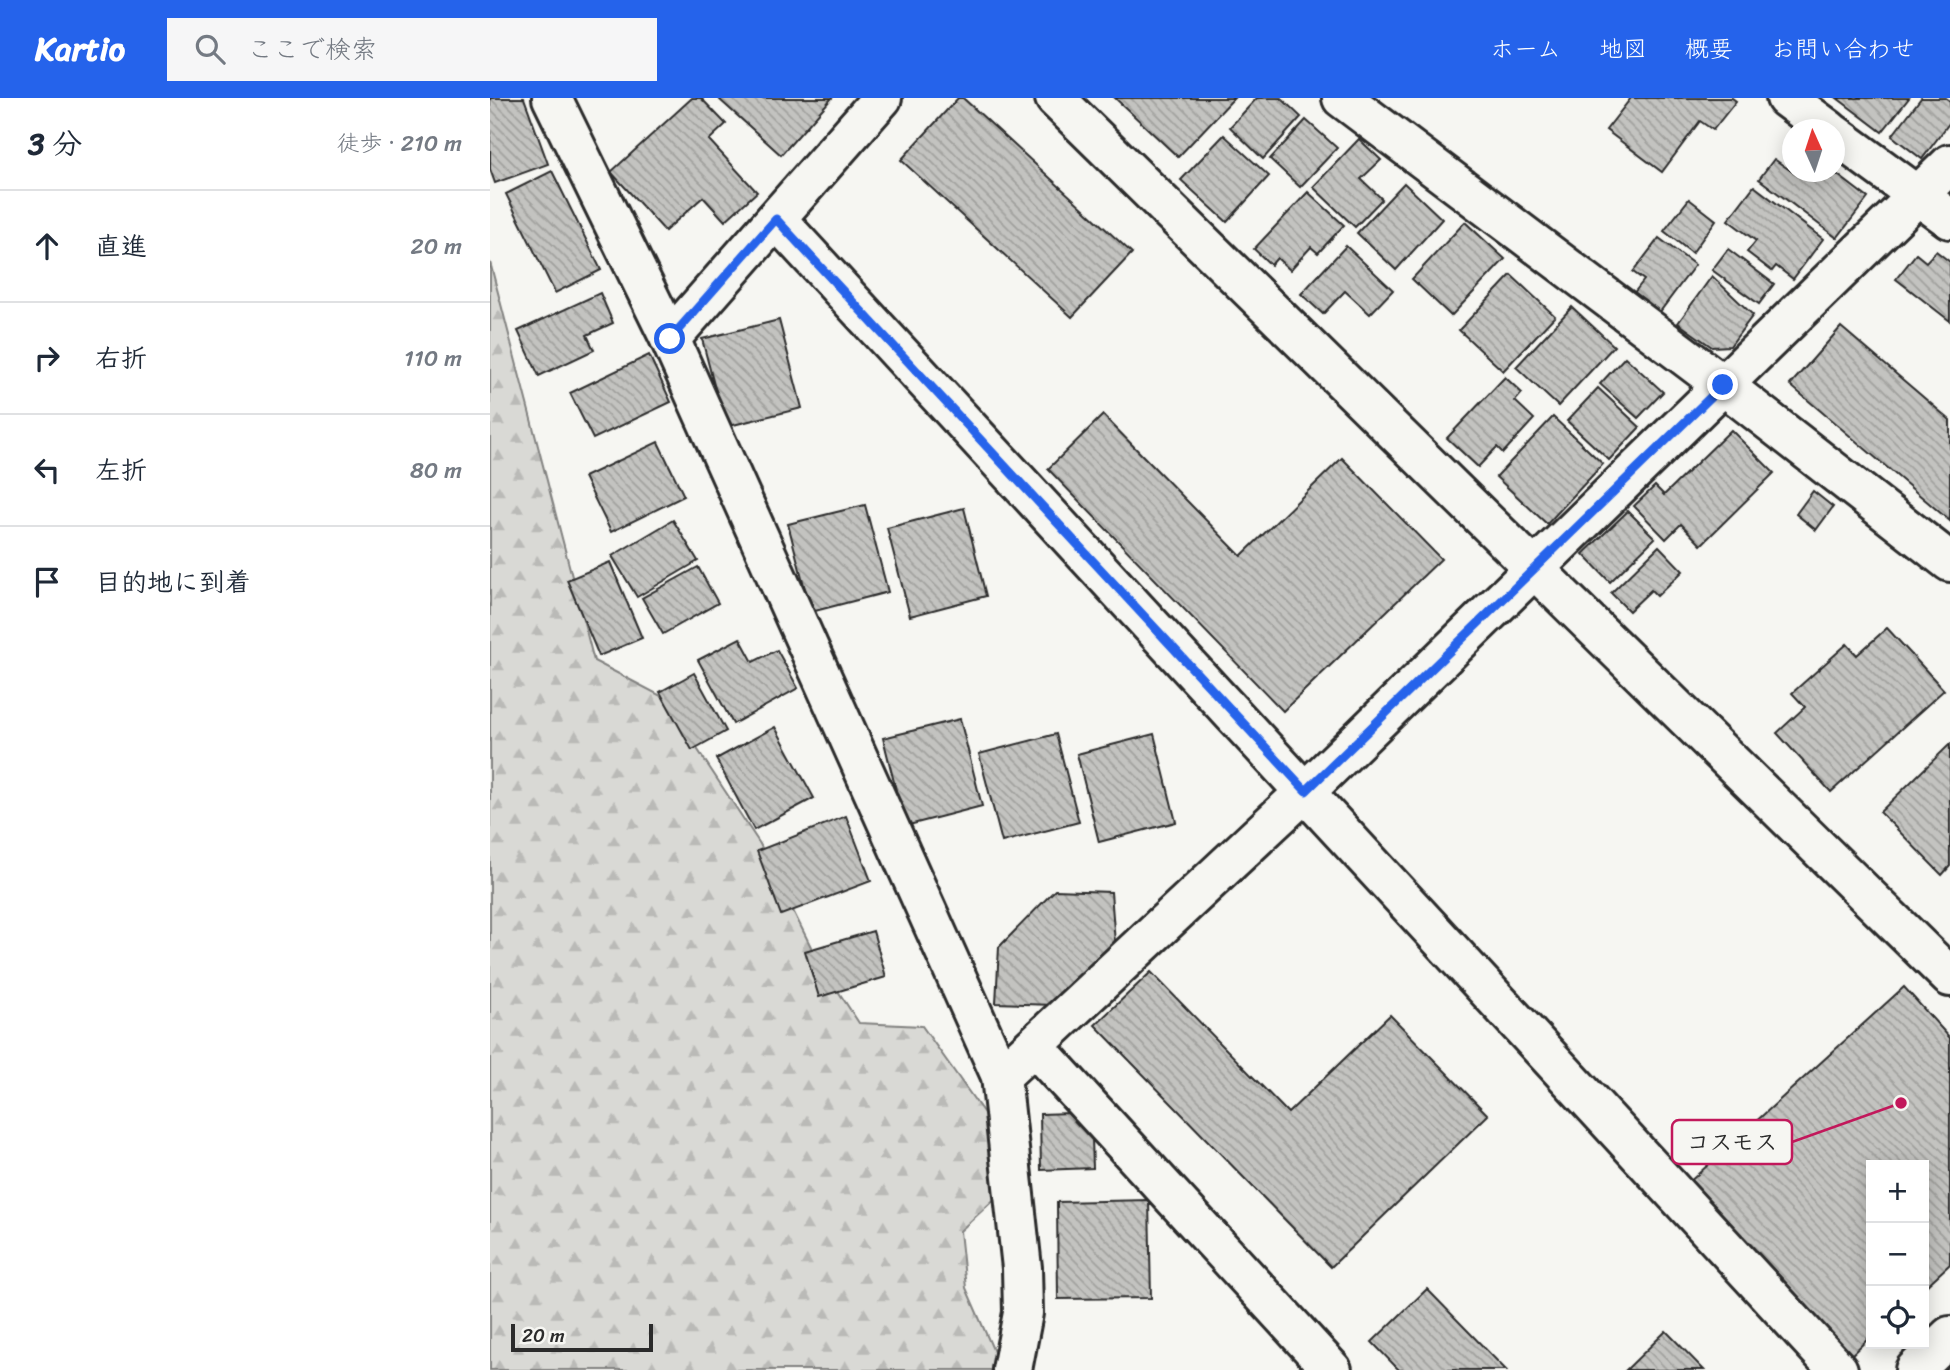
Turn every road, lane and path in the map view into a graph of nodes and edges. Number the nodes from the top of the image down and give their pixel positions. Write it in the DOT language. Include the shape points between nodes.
graph roads {
  1 [pos="552,98"];
  2 [pos="882,98"];
  3 [pos="1055,98"];
  4 [pos="1342,98"];
  5 [pos="1786,98"];
  6 [pos="1814,119"];
  7 [pos="1845,141"];
  8 [pos="1950,164"];
  9 [pos="1918,195"];
  10 [pos="776,219"];
  11 [pos="1950,219"];
  12 [pos="670,339"];
  13 [pos="1723,385"];
  14 [pos="1950,562"];
  15 [pos="1534,569"];
  16 [pos="1306,791"];
  17 [pos="1950,977"];
  18 [pos="1034,1046"];
  19 [pos="1001,1076"];
  20 [pos="1950,1336"];
  21 [pos="1012,1370"];
  22 [pos="1332,1370"];
  23 [pos="1838,1370"];
  24 [pos="1915,1370"];
  1 -- 12 [label="street"];
  2 -- 10 [label="street"];
  3 -- 15 [label="street"];
  4 -- 13 [label="street"];
  5 -- 6 [label="street"];
  7 -- 9 [label="street"];
  8 -- 9 [label="street"];
  9 -- 11 [label="street"];
  9 -- 13 [label="street"];
  10 -- 12 [label="street"];
  10 -- 16 [label="street"];
  12 -- 19 [label="street"];
  13 -- 14 [label="street"];
  13 -- 15 [label="street"];
  15 -- 16 [label="street"];
  15 -- 17 [label="street"];
  16 -- 18 [label="street"];
  16 -- 23 [label="street"];
  18 -- 19 [label="street"];
  18 -- 22 [label="street"];
  19 -- 21 [label="street" via="1022,1268 1023,1313"];
  20 -- 24 [label="street"];
}
